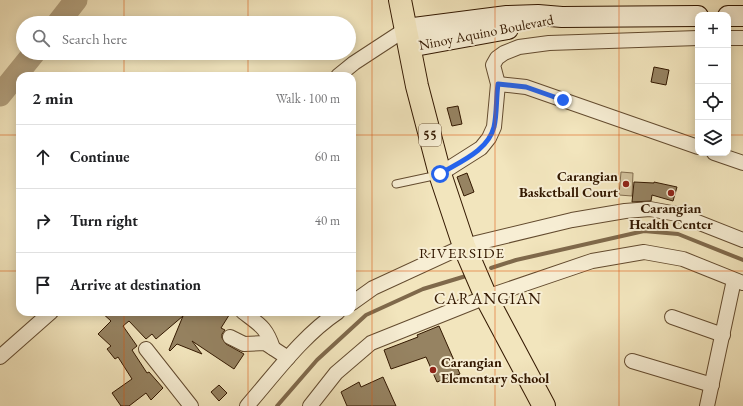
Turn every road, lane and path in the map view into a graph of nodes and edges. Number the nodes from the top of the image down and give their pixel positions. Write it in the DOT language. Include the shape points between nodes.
graph roads {
  1 [pos="695,16"];
  2 [pos="731,16"];
  3 [pos="743,16"];
  4 [pos="405,23"];
  5 [pos="695,38"];
  6 [pos="731,38"];
  7 [pos="743,38"];
  8 [pos="343,72"];
  9 [pos="498,84"];
  10 [pos="695,146"];
  11 [pos="723,156"];
  12 [pos="743,163"];
  13 [pos="440,174"];
  14 [pos="396,184"];
  15 [pos="743,240"];
  16 [pos="464,246"];
  17 [pos="738,281"];
  18 [pos="486,297"];
  19 [pos="356,300"];
  20 [pos="46,316"];
  21 [pos="248,316"];
  22 [pos="332,316"];
  23 [pos="672,317"];
  24 [pos="230,336"];
  25 [pos="722,336"];
  26 [pos="273,348"];
  27 [pos="146,349"];
  28 [pos="0,357"];
  29 [pos="288,358"];
  30 [pos="632,361"];
  31 [pos="712,385"];
  32 [pos="191,406"];
  33 [pos="247,406"];
  34 [pos="310,406"];
  35 [pos="544,406"];
  36 [pos="707,406"];
  1 -- 4 [label="main road, Ninoy Aquino Boulevard" via="562,17 545,23 494,31"];
  2 -- 3 [label="main road"];
  4 -- 8 [label="street"];
  4 -- 13 [label="highway, 55"];
  5 -- 9 [label="street" via="549,42 519,47 504,53 495,61 493,65"];
  6 -- 7 [label="street"];
  9 -- 10 [label="street" via="526,87"];
  9 -- 13 [label="street" via="494,127 489,138 481,148"];
  11 -- 12 [label="street"];
  13 -- 14 [label="lane"];
  13 -- 16 [label="highway, 55"];
  15 -- 16 [label="street" via="677,214 650,209 572,220"];
  16 -- 18 [label="highway, 55"];
  16 -- 19 [label="street" via="373,288"];
  17 -- 18 [label="street" via="683,259 644,252 592,261"];
  17 -- 25 [label="street"];
  18 -- 34 [label="street" via="371,343 336,373"];
  18 -- 35 [label="highway, 55"];
  20 -- 28 [label="street"];
  21 -- 26 [label="street" via="268,334"];
  22 -- 29 [label="street"];
  23 -- 25 [label="street"];
  24 -- 26 [label="street" via="240,344 262,342"];
  25 -- 31 [label="street"];
  26 -- 29 [label="street"];
  27 -- 32 [label="street"];
  29 -- 33 [label="street"];
  30 -- 31 [label="street"];
  31 -- 36 [label="street"];
}
